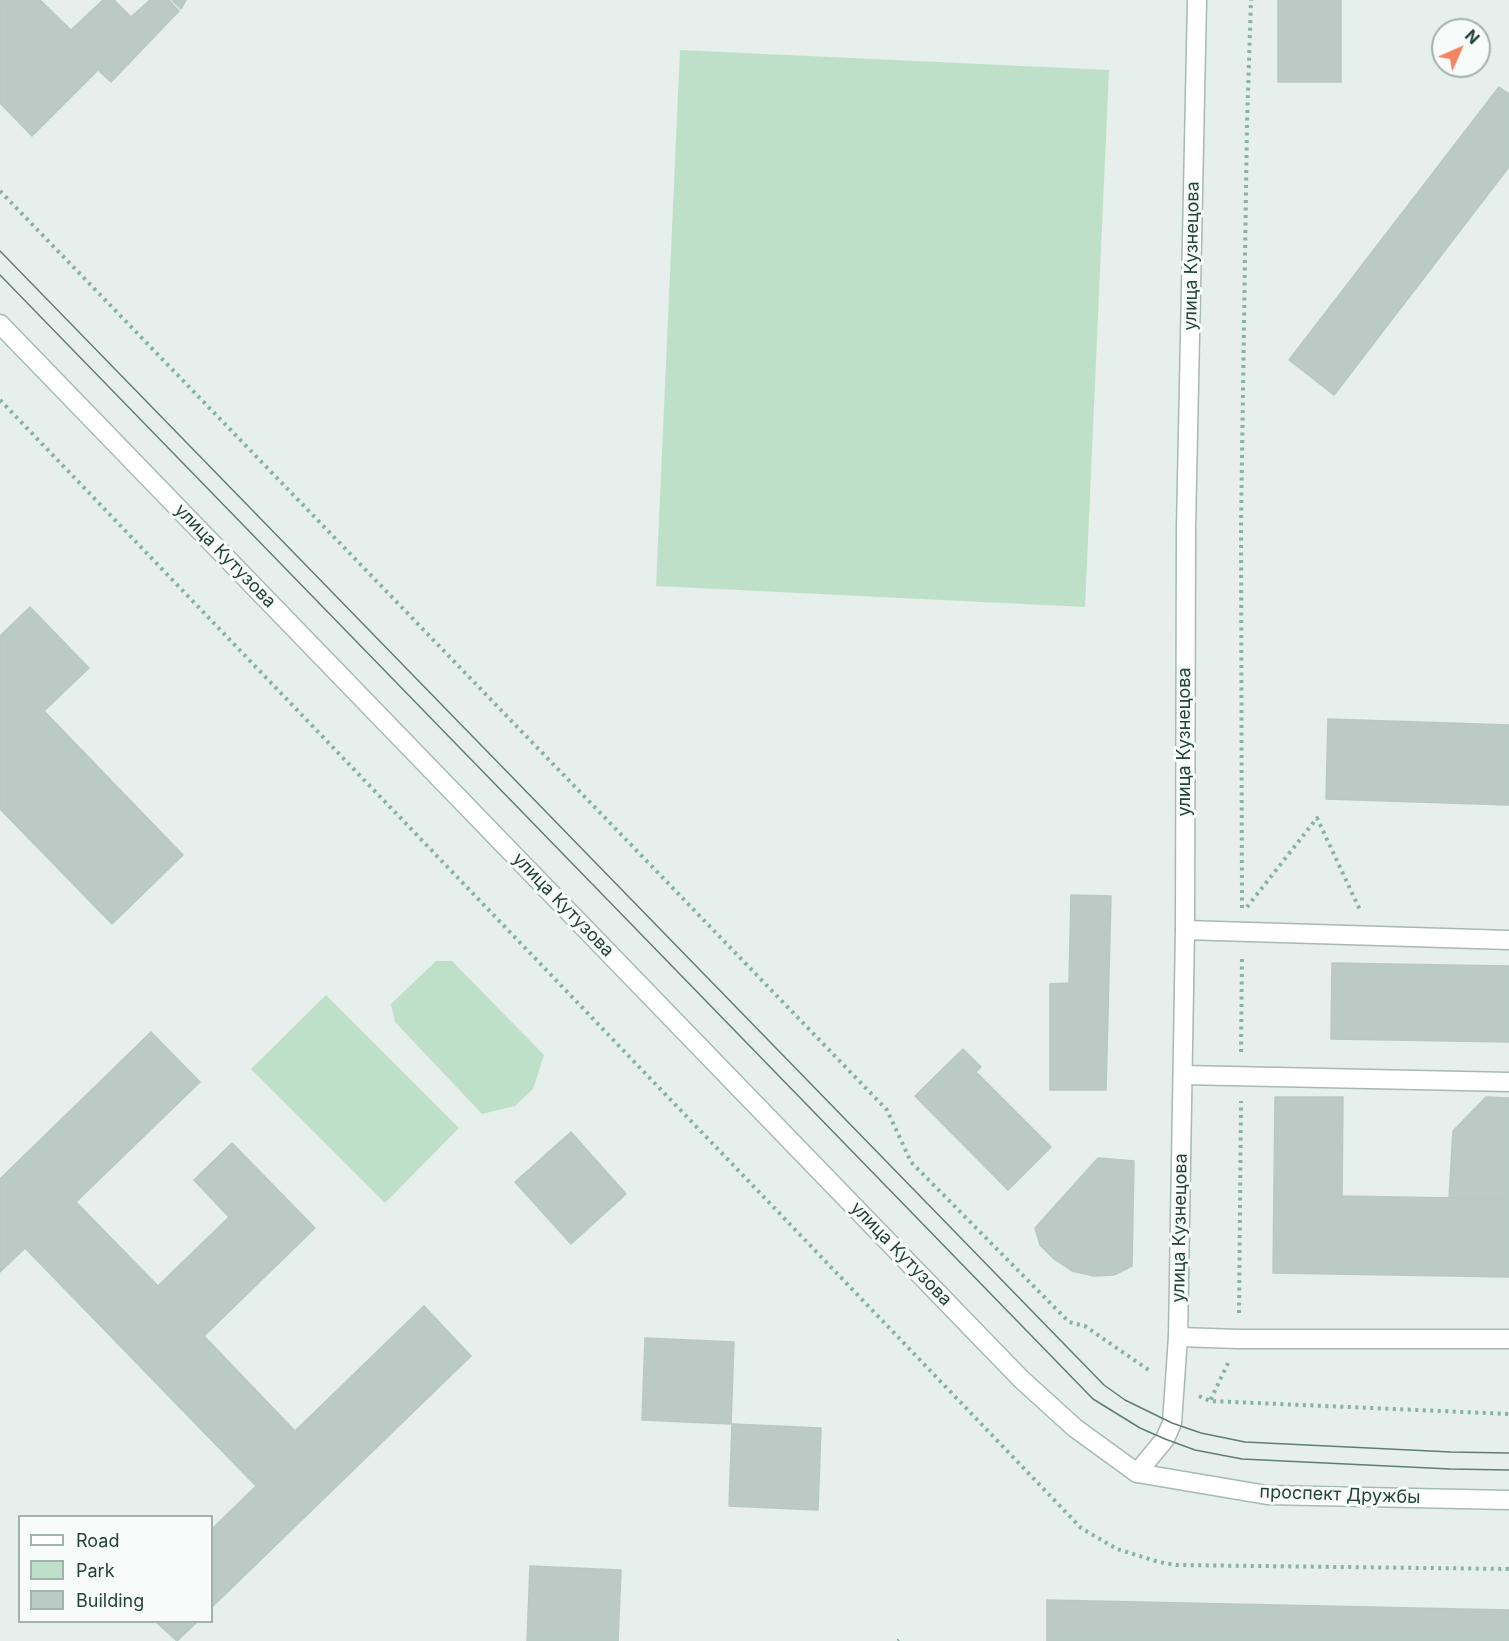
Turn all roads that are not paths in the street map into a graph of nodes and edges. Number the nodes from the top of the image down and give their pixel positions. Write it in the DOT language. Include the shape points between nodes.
graph roads {
  1 [pos="1197,0"];
  2 [pos="0,324"];
  3 [pos="1185,930"];
  4 [pos="1509,940"];
  5 [pos="1183,1075"];
  6 [pos="1509,1082"];
  7 [pos="1178,1337"];
  8 [pos="1509,1338"];
  9 [pos="1137,1473"];
  10 [pos="1509,1500"];
  1 -- 3 [label="main road, улица Кузнецова" via="1186,516"];
  2 -- 9 [label="main road, улица Кутузова" via="1021,1379 1075,1428"];
  3 -- 4 [label="main road"];
  3 -- 5 [label="main road, улица Кузнецова"];
  5 -- 6 [label="main road"];
  5 -- 7 [label="main road, улица Кузнецова"];
  7 -- 8 [label="main road"];
  7 -- 9 [label="main road, улица Кузнецова" via="1172,1423 1165,1439"];
  9 -- 10 [label="main road, проспект Дружбы" via="1267,1495"];
}
